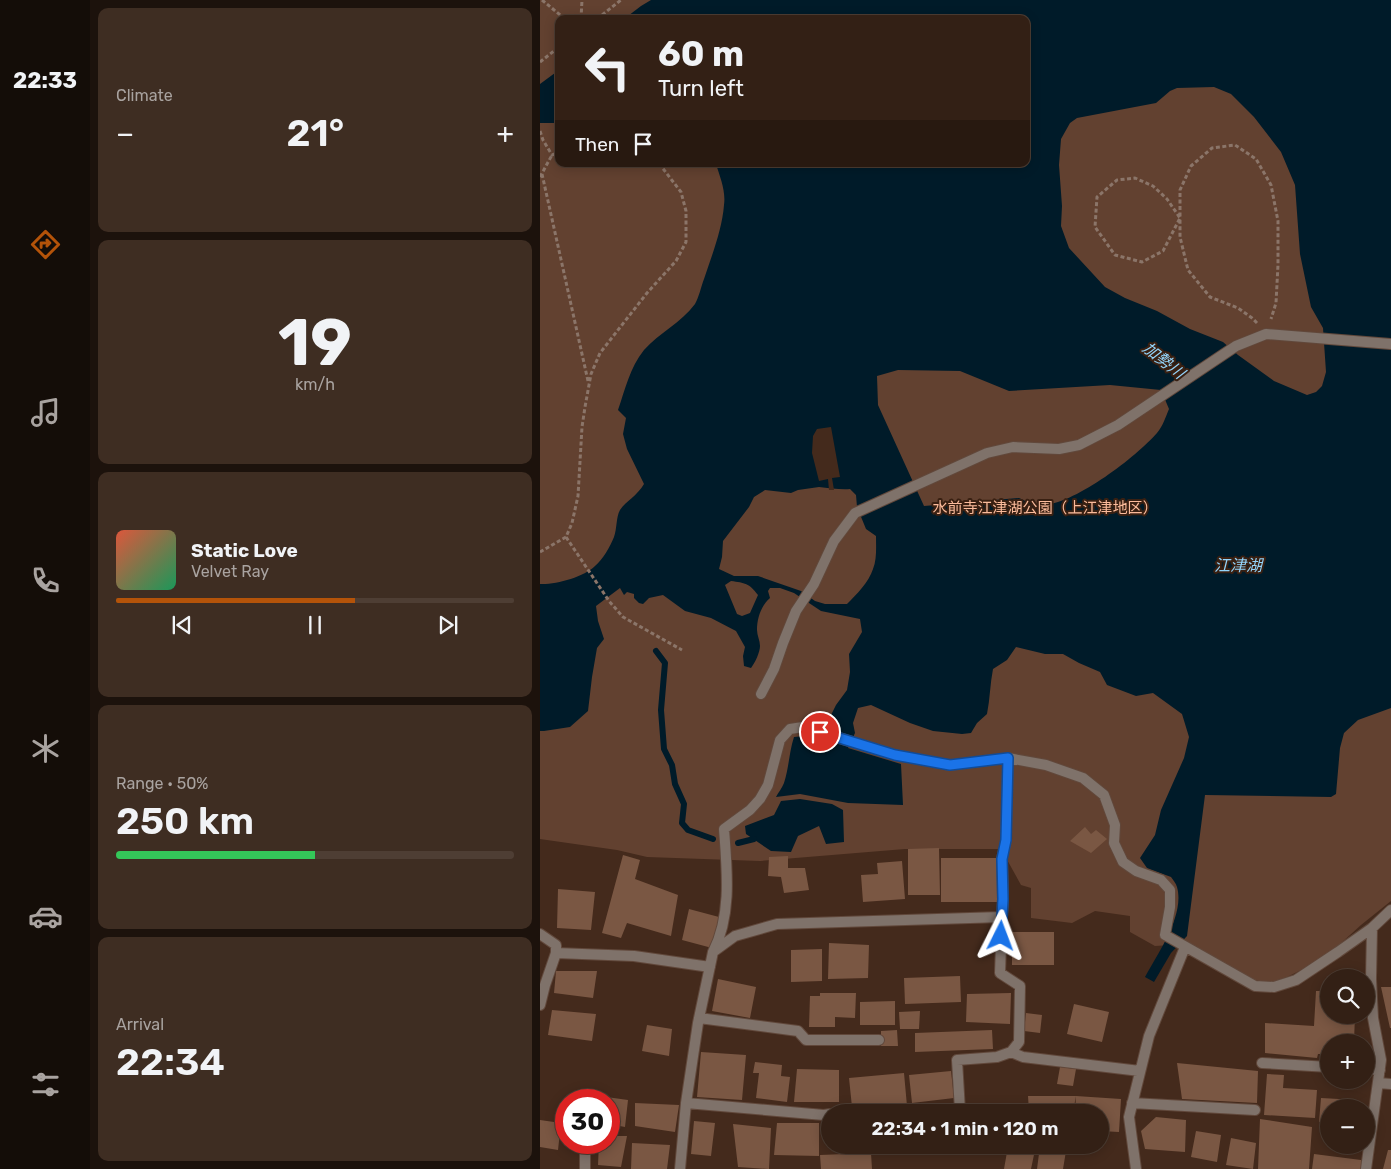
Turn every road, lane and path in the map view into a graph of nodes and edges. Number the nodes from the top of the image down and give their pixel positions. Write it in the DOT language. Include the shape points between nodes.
graph roads {
  1 [pos="542,0"];
  2 [pos="582,0"];
  3 [pos="622,0"];
  4 [pos="561,15"];
  5 [pos="581,15"];
  6 [pos="602,15"];
  7 [pos="555,51"];
  8 [pos="540,62"];
  9 [pos="540,131"];
  10 [pos="555,154"];
  11 [pos="552,155"];
  12 [pos="662,167"];
  13 [pos="541,176"];
  14 [pos="1180,218"];
  15 [pos="1266,334"];
  16 [pos="1391,344"];
  17 [pos="589,384"];
  18 [pos="566,537"];
  19 [pos="540,552"];
  20 [pos="682,650"];
  21 [pos="761,694"];
  22 [pos="1008,758"];
  23 [pos="1391,910"];
  24 [pos="1002,917"];
  25 [pos="1372,928"];
  26 [pos="540,934"];
  27 [pos="1183,946"];
  28 [pos="713,952"];
  29 [pos="556,954"];
  30 [pos="710,967"];
  31 [pos="540,1005"];
  32 [pos="699,1018"];
  33 [pos="879,1040"];
  34 [pos="1011,1052"];
  35 [pos="1262,1063"];
  36 [pos="1320,1066"];
  37 [pos="1375,1070"];
  38 [pos="1380,1070"];
  39 [pos="1140,1071"];
  40 [pos="1378,1083"];
  41 [pos="1391,1084"];
  42 [pos="686,1103"];
  43 [pos="1132,1103"];
  44 [pos="960,1104"];
  45 [pos="1255,1110"];
  46 [pos="821,1114"];
  47 [pos="585,1154"];
  48 [pos="585,1169"];
  49 [pos="680,1169"];
  50 [pos="1136,1169"];
  51 [pos="1366,1169"];
  1 -- 4 [label="path"];
  2 -- 5 [label="path"];
  3 -- 6 [label="path"];
  7 -- 8 [label="path"];
  9 -- 11 [label="path"];
  10 -- 11 [label="path"];
  11 -- 13 [label="path"];
  12 -- 17 [label="path" via="681,192 686,211 686,242 676,261 600,353"];
  13 -- 17 [label="path"];
  14 -- 14 [label="path" via="1163,251 1142,262 1115,256 1095,227 1097,197 1117,180 1135,178 1153,186 1167,198"];
  14 -- 15 [label="path" via="1180,237 1188,270 1210,297 1238,308"];
  14 -- 15 [label="path" via="1180,190 1191,166 1212,148 1235,145 1256,158 1271,185 1278,221 1276,303"];
  15 -- 16 [label="street"];
  15 -- 21 [label="street" via="1236,346 1118,425 1079,445 1059,449 1013,447 987,453 856,513 834,541 814,584 796,611"];
  17 -- 18 [label="path" via="582,427 578,496"];
  18 -- 19 [label="path"];
  18 -- 20 [label="path" via="623,617"];
  22 -- 24 [label="street"];
  22 -- 27 [label="street" via="1046,765 1083,778 1104,796 1114,825 1114,843 1123,862 1136,871 1161,880 1170,890 1165,935"];
  22 -- 28 [label="street" via="950,765 895,755 803,727 790,729 780,740 768,785 760,799 724,830 727,869 724,923"];
  23 -- 25 [label="street"];
  24 -- 28 [label="street" via="776,924 735,936"];
  24 -- 34 [label="street" via="1000,973 1020,986 1019,1042"];
  25 -- 27 [label="street" via="1296,980 1274,987 1255,986"];
  25 -- 38 [label="street" via="1371,979"];
  26 -- 29 [label="street" via="556,944"];
  27 -- 39 [label="street" via="1149,1036"];
  28 -- 30 [label="street"];
  29 -- 30 [label="street" via="634,956"];
  29 -- 31 [label="street"];
  30 -- 32 [label="street"];
  32 -- 33 [label="street" via="798,1031 806,1040"];
  32 -- 42 [label="street"];
  34 -- 39 [label="street" via="1023,1057"];
  34 -- 44 [label="street" via="997,1057 957,1060"];
  35 -- 36 [label="street"];
  37 -- 38 [label="street"];
  38 -- 40 [label="street"];
  39 -- 43 [label="street"];
  40 -- 41 [label="street"];
  40 -- 51 [label="street"];
  42 -- 46 [label="street"];
  42 -- 49 [label="street"];
  43 -- 45 [label="street"];
  43 -- 50 [label="street" via="1128,1117"];
  47 -- 48 [label="street"];
}
